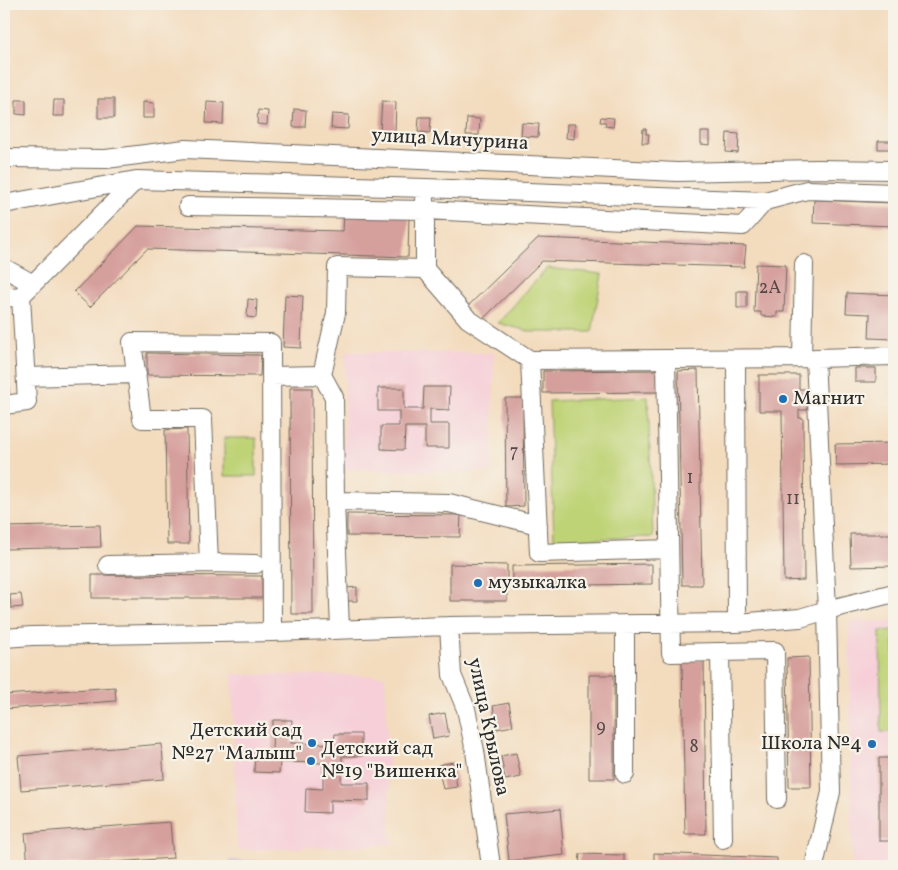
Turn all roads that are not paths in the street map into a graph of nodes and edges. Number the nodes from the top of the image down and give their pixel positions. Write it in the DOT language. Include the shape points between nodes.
graph roads {
  1 [pos="4,158"];
  2 [pos="894,170"];
  3 [pos="136,180"];
  4 [pos="425,188"];
  5 [pos="894,193"];
  6 [pos="765,201"];
  7 [pos="4,204"];
  8 [pos="188,206"];
  9 [pos="425,210"];
  10 [pos="804,264"];
  11 [pos="4,268"];
  12 [pos="424,270"];
  13 [pos="19,293"];
  14 [pos="894,356"];
  15 [pos="808,358"];
  16 [pos="666,359"];
  17 [pos="736,359"];
  18 [pos="530,360"];
  19 [pos="136,374"];
  20 [pos="322,375"];
  21 [pos="271,376"];
  22 [pos="26,377"];
  23 [pos="4,405"];
  24 [pos="335,501"];
  25 [pos="538,525"];
  26 [pos="669,549"];
  27 [pos="209,563"];
  28 [pos="256,564"];
  29 [pos="108,565"];
  30 [pos="894,593"];
  31 [pos="827,610"];
  32 [pos="670,623"];
  33 [pos="737,623"];
  34 [pos="625,624"];
  35 [pos="449,626"];
  36 [pos="340,629"];
  37 [pos="272,632"];
  38 [pos="4,638"];
  39 [pos="720,652"];
  40 [pos="625,774"];
  41 [pos="777,799"];
  42 [pos="723,839"];
  43 [pos="492,866"];
  44 [pos="814,866"];
  1 -- 2 [label="street, улица Мичурина" via="106,159 185,149 677,172"];
  3 -- 4 [label="street"];
  3 -- 7 [label="street"];
  3 -- 13 [label="street"];
  4 -- 6 [label="street"];
  4 -- 9 [label="street"];
  5 -- 6 [label="street" via="807,190"];
  6 -- 9 [label="street" via="744,226"];
  8 -- 9 [label="street"];
  9 -- 12 [label="street"];
  10 -- 15 [label="street"];
  11 -- 13 [label="street"];
  12 -- 18 [label="street" via="468,319"];
  12 -- 20 [label="street" via="337,267 336,313"];
  13 -- 22 [label="street"];
  14 -- 15 [label="street"];
  15 -- 17 [label="street"];
  15 -- 31 [label="street"];
  16 -- 17 [label="street"];
  16 -- 18 [label="street"];
  16 -- 26 [label="street"];
  17 -- 33 [label="street"];
  18 -- 25 [label="street"];
  19 -- 21 [label="street" via="132,342 271,343"];
  19 -- 22 [label="street"];
  19 -- 27 [label="street" via="142,419 203,419"];
  20 -- 21 [label="street"];
  20 -- 24 [label="street" via="334,397"];
  21 -- 37 [label="street"];
  22 -- 23 [label="street" via="27,402"];
  24 -- 25 [label="street" via="449,503"];
  24 -- 36 [label="street"];
  25 -- 26 [label="street" via="539,553"];
  26 -- 32 [label="street"];
  27 -- 28 [label="street"];
  27 -- 29 [label="street"];
  30 -- 31 [label="street"];
  31 -- 33 [label="street" via="800,618"];
  31 -- 44 [label="street" via="831,792"];
  32 -- 33 [label="street"];
  32 -- 34 [label="street"];
  32 -- 39 [label="street" via="671,653"];
  34 -- 35 [label="street"];
  34 -- 40 [label="street"];
  35 -- 36 [label="street"];
  35 -- 43 [label="street, улица Крылова" via="452,675 466,709 475,751"];
  36 -- 37 [label="street"];
  37 -- 38 [label="street"];
  39 -- 41 [label="street" via="775,651"];
  39 -- 42 [label="street"];
}
